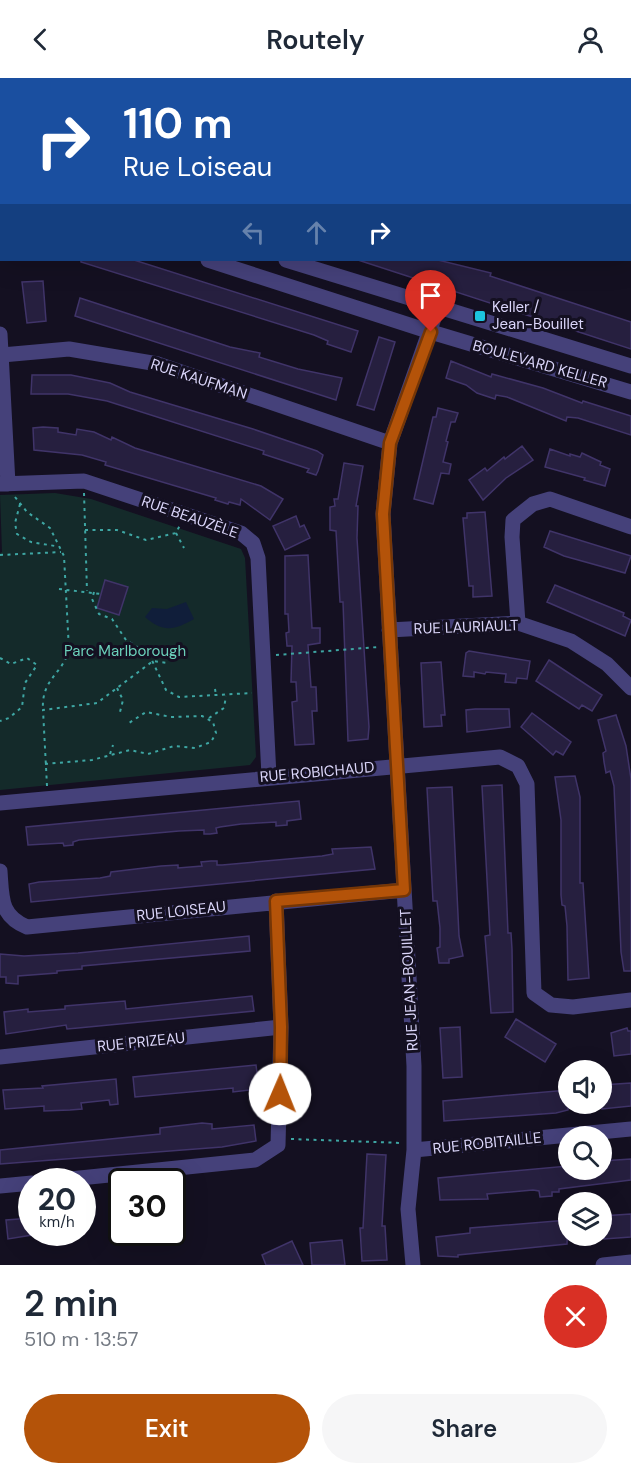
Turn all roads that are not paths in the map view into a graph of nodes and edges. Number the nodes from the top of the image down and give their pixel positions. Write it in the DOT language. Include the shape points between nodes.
graph roads {
  1 [pos="211,261"];
  2 [pos="289,261"];
  3 [pos="438,307"];
  4 [pos="431,332"];
  5 [pos="0,334"];
  6 [pos="2,355"];
  7 [pos="631,366"];
  8 [pos="631,392"];
  9 [pos="390,443"];
  10 [pos="4,484"];
  11 [pos="631,527"];
  12 [pos="518,623"];
  13 [pos="389,630"];
  14 [pos="631,688"];
  15 [pos="398,765"];
  16 [pos="269,776"];
  17 [pos="0,803"];
  18 [pos="0,871"];
  19 [pos="404,890"];
  20 [pos="276,901"];
  21 [pos="631,1000"];
  22 [pos="281,1027"];
  23 [pos="0,1057"];
  24 [pos="631,1130"];
  25 [pos="414,1147"];
  26 [pos="96,1176"];
  27 [pos="18,1184"];
  28 [pos="0,1186"];
  29 [pos="631,1262"];
  30 [pos="412,1265"];
  31 [pos="603,1265"];
  1 -- 4 [label="street, BOULEVARD KELLER"];
  2 -- 3 [label="street, BOULEVARD KELLER"];
  3 -- 4 [label="street, RUE JEAN-BOUILLET"];
  3 -- 7 [label="street, BOULEVARD KELLER"];
  4 -- 8 [label="street, BOULEVARD KELLER"];
  4 -- 9 [label="street, RUE JEAN-BOUILLET"];
  5 -- 6 [label="street"];
  6 -- 9 [label="street, RUE KAUFMAN" via="69,349 158,364"];
  6 -- 10 [label="street"];
  9 -- 13 [label="street, RUE JEAN-BOUILLET" via="383,514"];
  10 -- 16 [label="street, RUE BEAUZÈLE" via="84,481 241,533 253,543 258,558"];
  11 -- 12 [label="street" via="550,499 533,504 513,520"];
  12 -- 13 [label="street, RUE LAURIAULT"];
  12 -- 14 [label="street, RUE LAURIAULT" via="571,641 607,664"];
  13 -- 15 [label="street, RUE JEAN-BOUILLET"];
  15 -- 16 [label="street, RUE ROBICHAUD"];
  15 -- 19 [label="street, RUE JEAN-BOUILLET"];
  15 -- 21 [label="street, RUE ROBICHAUD" via="500,757 518,766 527,784 534,993 551,1005 573,1007"];
  16 -- 17 [label="street, RUE ROBICHAUD"];
  18 -- 20 [label="street, RUE LOISEAU" via="3,910 13,921 27,927"];
  19 -- 20 [label="street, RUE LOISEAU"];
  19 -- 25 [label="street, RUE JEAN-BOUILLET" via="414,1066"];
  20 -- 22 [label="street"];
  22 -- 23 [label="street, RUE PRIZEAU"];
  22 -- 26 [label="street" via="278,1145 255,1160"];
  24 -- 25 [label="street, RUE ROBITAILLE"];
  25 -- 30 [label="street, RUE JEAN-BOUILLET" via="408,1209"];
  27 -- 28 [label="street"];
  29 -- 31 [label="street"];
}
